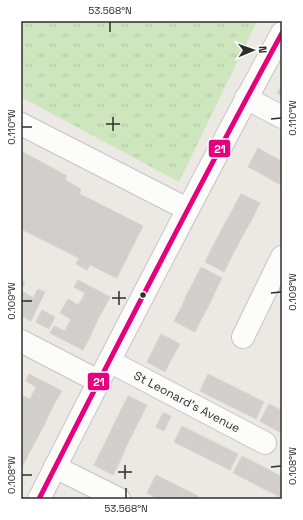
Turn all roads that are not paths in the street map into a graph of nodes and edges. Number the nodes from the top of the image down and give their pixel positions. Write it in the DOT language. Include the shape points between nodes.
graph roads {
  1 [pos="282,33"];
  2 [pos="246,98"];
  3 [pos="282,117"];
  4 [pos="21,124"];
  5 [pos="187,209"];
  6 [pos="282,257"];
  7 [pos="243,336"];
  8 [pos="21,341"];
  9 [pos="108,361"];
  10 [pos="98,381"];
  11 [pos="265,443"];
  12 [pos="55,467"];
  13 [pos="39,499"];
  14 [pos="119,499"];
  1 -- 2 [label="street"];
  2 -- 3 [label="street"];
  2 -- 5 [label="street"];
  4 -- 5 [label="street"];
  5 -- 9 [label="street"];
  6 -- 7 [label="street"];
  8 -- 10 [label="street"];
  9 -- 10 [label="street"];
  9 -- 11 [label="street, St Leonard's Avenue"];
  10 -- 12 [label="street"];
  12 -- 13 [label="street"];
  12 -- 14 [label="street"];
}
